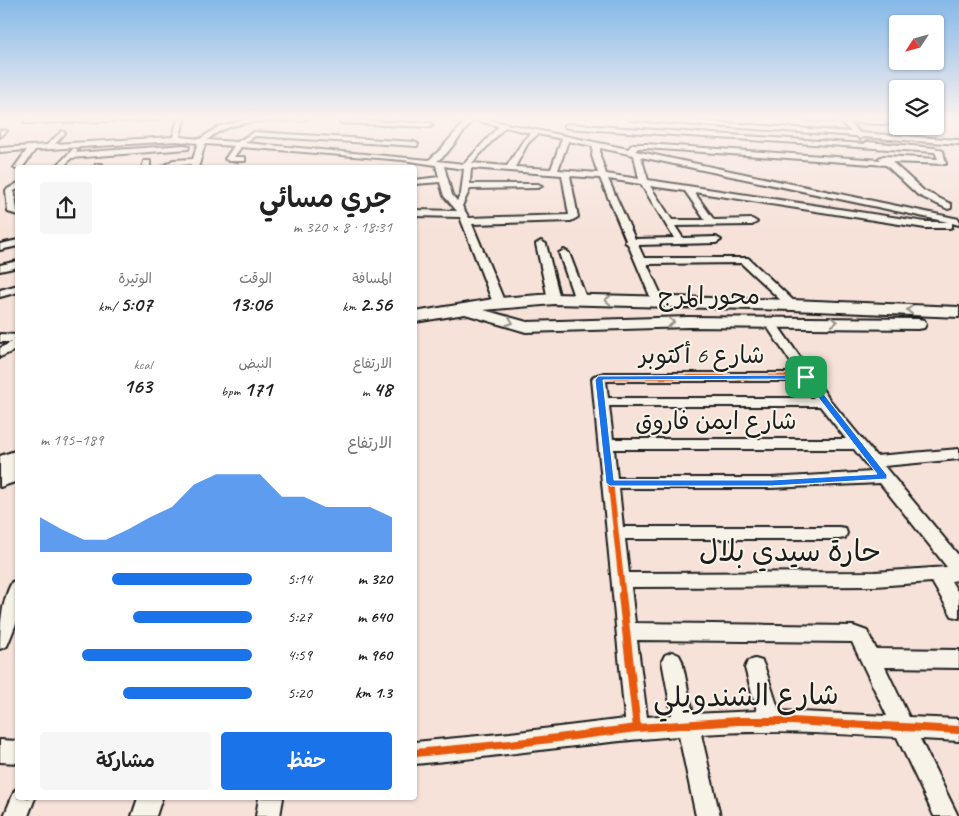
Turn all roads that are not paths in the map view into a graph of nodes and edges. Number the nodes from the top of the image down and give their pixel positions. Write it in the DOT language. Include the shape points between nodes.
graph roads {
  1 [pos="69,156"];
  2 [pos="231,156"];
  3 [pos="245,156"];
  4 [pos="379,156"];
  5 [pos="442,156"];
  6 [pos="476,156"];
  7 [pos="517,156"];
  8 [pos="558,156"];
  9 [pos="596,156"];
  10 [pos="634,156"];
  11 [pos="640,156"];
  12 [pos="785,156"];
  13 [pos="881,156"];
  14 [pos="941,156"];
  15 [pos="403,158"];
  16 [pos="242,159"];
  17 [pos="886,161"];
  18 [pos="196,164"];
  19 [pos="62,165"];
  20 [pos="170,165"];
  21 [pos="235,165"];
  22 [pos="467,166"];
  23 [pos="510,168"];
  24 [pos="421,169"];
  25 [pos="438,169"];
  26 [pos="672,170"];
  27 [pos="554,172"];
  28 [pos="566,173"];
  29 [pos="603,176"];
  30 [pos="417,181"];
  31 [pos="644,182"];
  32 [pos="538,186"];
  33 [pos="676,186"];
  34 [pos="14,187"];
  35 [pos="465,187"];
  36 [pos="687,188"];
  37 [pos="763,190"];
  38 [pos="0,192"];
  39 [pos="15,212"];
  40 [pos="463,213"];
  41 [pos="417,214"];
  42 [pos="934,217"];
  43 [pos="711,222"];
  44 [pos="752,222"];
  45 [pos="668,223"];
  46 [pos="959,223"];
  47 [pos="716,240"];
  48 [pos="680,241"];
  49 [pos="630,242"];
  50 [pos="15,244"];
  51 [pos="541,244"];
  52 [pos="0,247"];
  53 [pos="564,252"];
  54 [pos="640,260"];
  55 [pos="15,265"];
  56 [pos="0,268"];
  57 [pos="15,289"];
  58 [pos="1,296"];
  59 [pos="15,298"];
  60 [pos="554,299"];
  61 [pos="581,300"];
  62 [pos="658,301"];
  63 [pos="500,303"];
  64 [pos="792,305"];
  65 [pos="462,310"];
  66 [pos="959,312"];
  67 [pos="417,317"];
  68 [pos="770,322"];
  69 [pos="959,325"];
  70 [pos="0,338"];
  71 [pos="15,339"];
  72 [pos="15,346"];
  73 [pos="0,353"];
  74 [pos="806,377"];
  75 [pos="601,402"];
  76 [pos="824,402"];
  77 [pos="606,444"];
  78 [pos="857,444"];
  79 [pos="959,454"];
  80 [pos="15,458"];
  81 [pos="872,462"];
  82 [pos="0,464"];
  83 [pos="15,473"];
  84 [pos="884,477"];
  85 [pos="0,479"];
  86 [pos="610,483"];
  87 [pos="616,533"];
  88 [pos="839,533"];
  89 [pos="959,569"];
  90 [pos="959,574"];
  91 [pos="938,576"];
  92 [pos="621,580"];
  93 [pos="15,596"];
  94 [pos="959,610"];
  95 [pos="9,614"];
  96 [pos="626,631"];
  97 [pos="0,640"];
  98 [pos="870,658"];
  99 [pos="959,659"];
  100 [pos="672,661"];
  101 [pos="754,668"];
  102 [pos="772,721"];
  103 [pos="686,725"];
  104 [pos="903,726"];
  105 [pos="637,728"];
  106 [pos="959,730"];
  107 [pos="0,751"];
  108 [pos="15,752"];
  109 [pos="417,753"];
  110 [pos="22,800"];
  111 [pos="149,800"];
  112 [pos="271,800"];
  113 [pos="16,816"];
  114 [pos="144,816"];
  115 [pos="268,816"];
  116 [pos="708,816"];
  117 [pos="946,816"];
  1 -- 19 [label="street"];
  2 -- 16 [label="street" via="229,159"];
  3 -- 16 [label="street"];
  4 -- 15 [label="street"];
  5 -- 25 [label="street"];
  6 -- 22 [label="street"];
  7 -- 23 [label="street"];
  8 -- 27 [label="street"];
  9 -- 29 [label="street"];
  10 -- 31 [label="street"];
  11 -- 26 [label="street"];
  12 -- 17 [label="street"];
  13 -- 17 [label="street"];
  14 -- 17 [label="street" via="943,162 938,164"];
  15 -- 25 [label="street"];
  16 -- 21 [label="street"];
  17 -- 42 [label="street" via="921,193 951,203"];
  18 -- 20 [label="street" via="176,162"];
  22 -- 23 [label="street"];
  22 -- 25 [label="street"];
  22 -- 35 [label="street"];
  23 -- 27 [label="street"];
  24 -- 25 [label="street"];
  25 -- 30 [label="street"];
  25 -- 40 [label="street" via="448,196"];
  26 -- 33 [label="street"];
  26 -- 37 [label="street"];
  27 -- 28 [label="street"];
  28 -- 29 [label="street"];
  28 -- 40 [label="street" via="574,216 571,218"];
  29 -- 31 [label="street"];
  29 -- 49 [label="street"];
  31 -- 33 [label="street"];
  31 -- 45 [label="street"];
  32 -- 35 [label="street"];
  33 -- 36 [label="street"];
  34 -- 38 [label="street"];
  34 -- 39 [label="street" via="12,212"];
  35 -- 40 [label="street"];
  36 -- 37 [label="street"];
  36 -- 43 [label="street"];
  37 -- 42 [label="street"];
  37 -- 46 [label="street" via="925,225"];
  40 -- 41 [label="street"];
  40 -- 63 [label="street"];
  42 -- 46 [label="street"];
  43 -- 44 [label="street"];
  43 -- 45 [label="street"];
  45 -- 48 [label="street"];
  47 -- 48 [label="street"];
  48 -- 49 [label="street"];
  49 -- 54 [label="street"];
  50 -- 52 [label="street"];
  51 -- 60 [label="street"];
  53 -- 61 [label="street"];
  54 -- 62 [label="street"];
  54 -- 64 [label="street" via="742,260"];
  55 -- 56 [label="street"];
  57 -- 58 [label="street"];
  58 -- 59 [label="street"];
  60 -- 61 [label="main road, محور المرج"];
  60 -- 63 [label="main road, محور المرج"];
  62 -- 61 [label="main road, محور المرج, one-way"];
  62 -- 64 [label="main road, محور المرج"];
  63 -- 65 [label="main road, محور المرج"];
  66 -- 64 [label="main road, محور المرج, one-way"];
  65 -- 67 [label="main road, محور المرج"];
  65 -- 68 [label="main road, محور المرج, one-way" via="526,327"];
  68 -- 69 [label="main road, محور المرج, one-way"];
  68 -- 74 [label="street"];
  70 -- 71 [label="street"];
  72 -- 73 [label="street"];
  74 -- 75 [label="street, شارع 6 أكتوبر" via="604,377 599,379"];
  74 -- 76 [label="street"];
  75 -- 76 [label="street"];
  75 -- 77 [label="street"];
  76 -- 78 [label="street"];
  77 -- 78 [label="street, شارع ايمن فاروق"];
  77 -- 86 [label="street"];
  78 -- 81 [label="street"];
  79 -- 81 [label="street"];
  80 -- 82 [label="main road"];
  81 -- 84 [label="street"];
  83 -- 85 [label="main road"];
  84 -- 86 [label="street" via="772,483"];
  84 -- 89 [label="street"];
  86 -- 87 [label="street"];
  87 -- 88 [label="street"];
  87 -- 92 [label="street"];
  90 -- 91 [label="street, حارة سيدي بلال"];
  91 -- 92 [label="street, حارة سيدي بلال"];
  91 -- 94 [label="street"];
  92 -- 96 [label="street"];
  93 -- 95 [label="street"];
  95 -- 97 [label="street"];
  96 -- 98 [label="street" via="853,634 860,637"];
  96 -- 105 [label="street"];
  98 -- 99 [label="street"];
  98 -- 104 [label="street"];
  100 -- 103 [label="street"];
  101 -- 102 [label="street"];
  102 -- 103 [label="street, شارع الشندويلي"];
  102 -- 104 [label="street, شارع الشندويلي"];
  103 -- 105 [label="street, شارع الشندويلي"];
  103 -- 116 [label="street"];
  104 -- 106 [label="street, شارع الشندويلي"];
  104 -- 117 [label="street"];
  105 -- 109 [label="street, شارع الشندويلي"];
  107 -- 108 [label="street"];
  110 -- 113 [label="street"];
  111 -- 114 [label="street"];
  112 -- 115 [label="street"];
}
